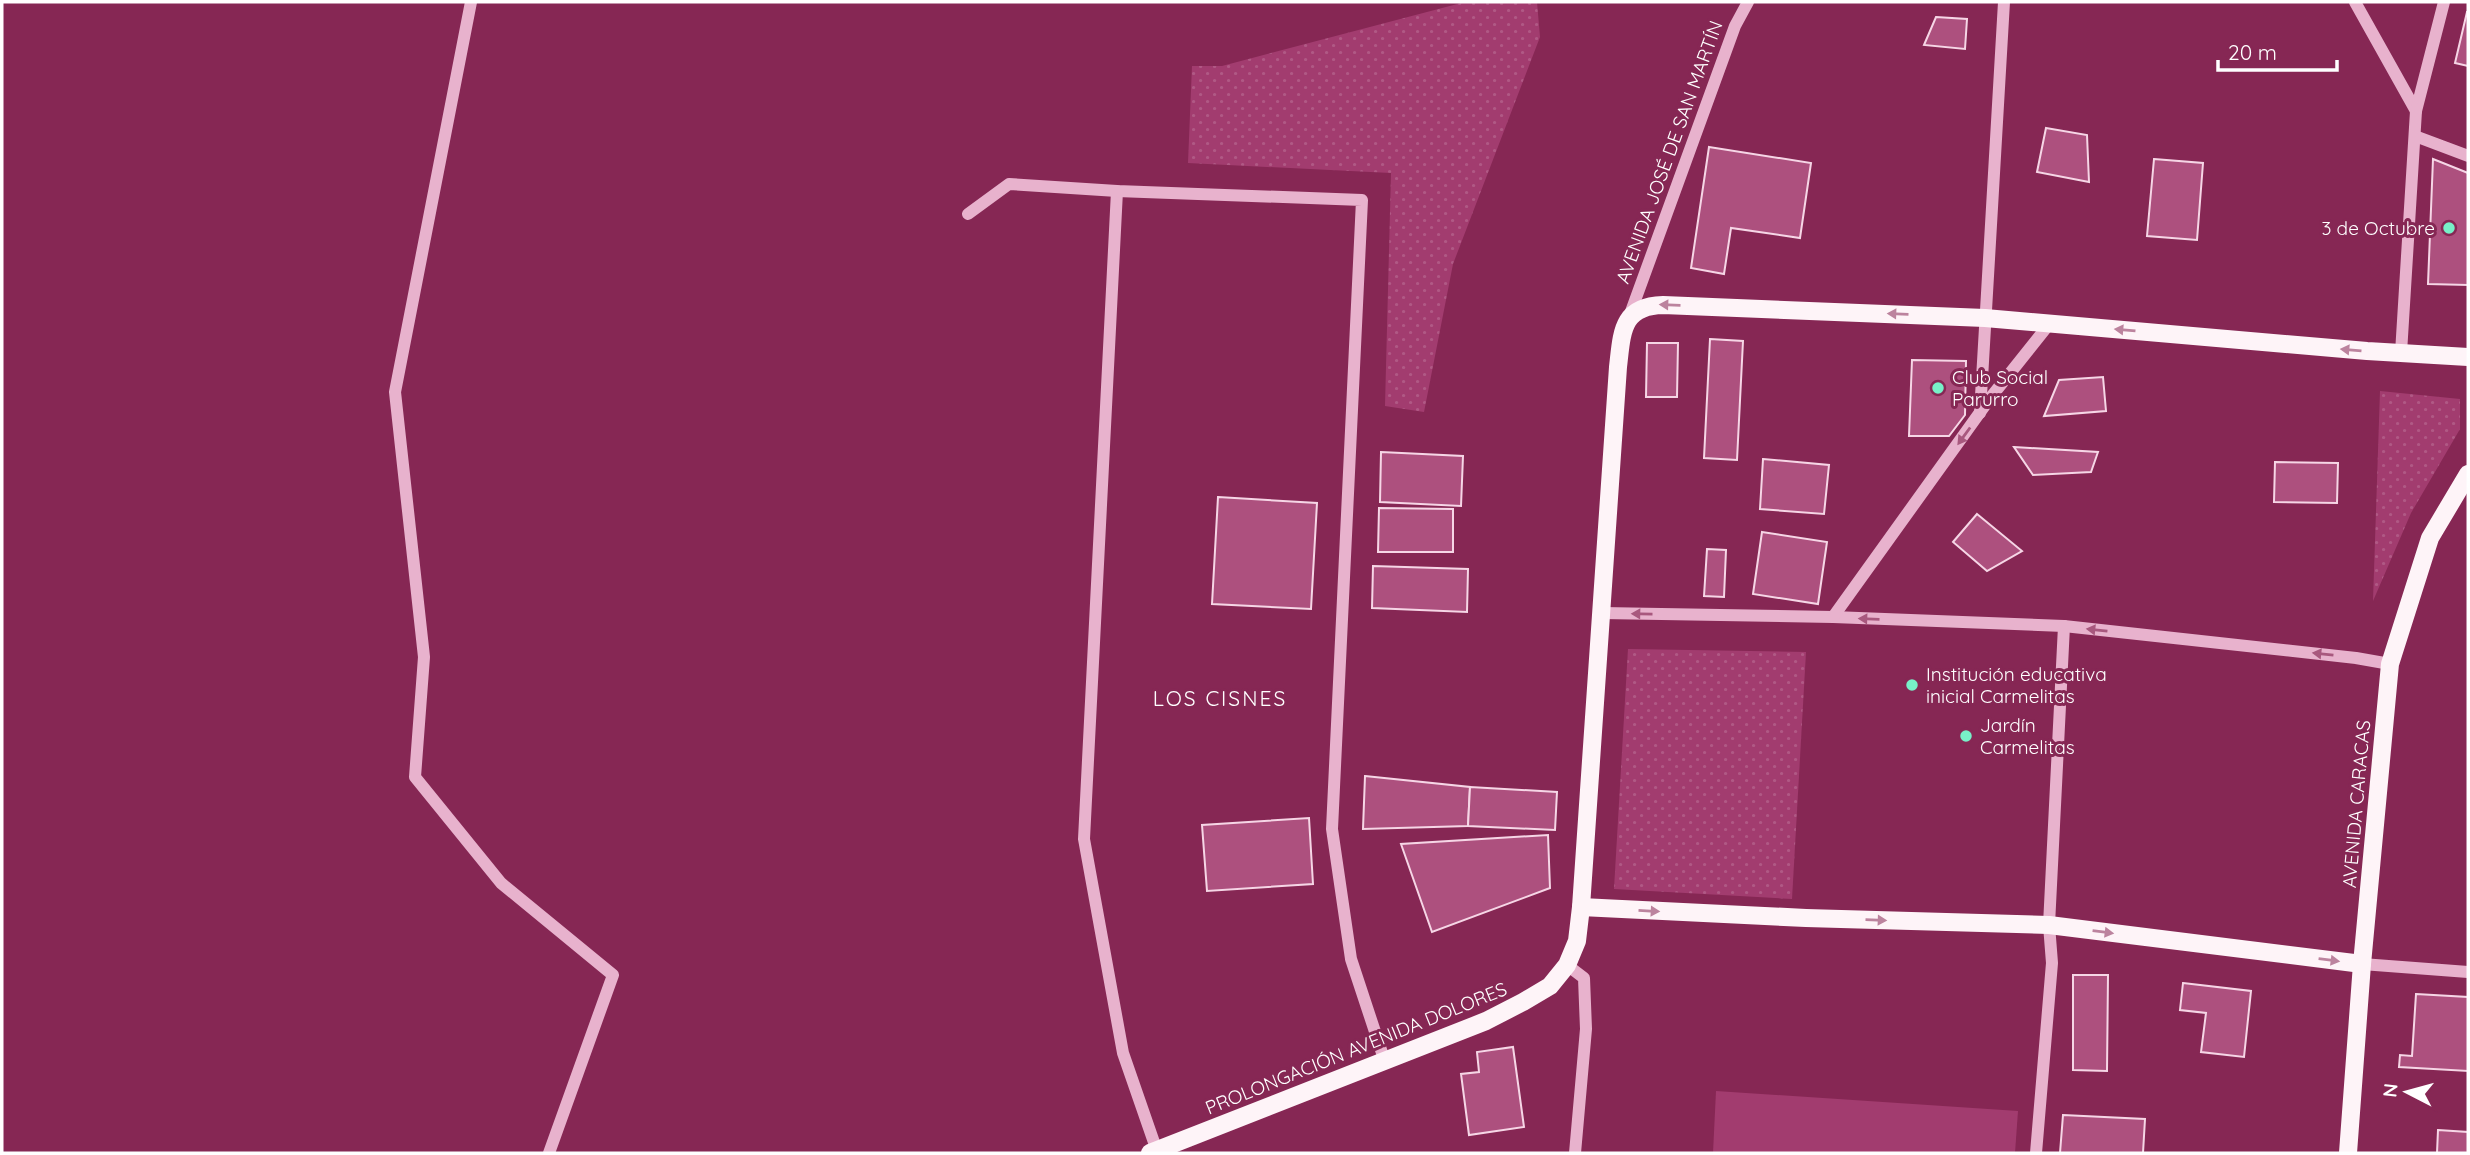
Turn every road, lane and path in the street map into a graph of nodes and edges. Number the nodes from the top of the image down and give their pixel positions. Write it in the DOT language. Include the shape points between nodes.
graph roads {
  1 [pos="471,2"];
  2 [pos="1748,2"];
  3 [pos="2004,2"];
  4 [pos="2355,2"];
  5 [pos="2444,2"];
  6 [pos="2416,111"];
  7 [pos="2414,136"];
  8 [pos="2468,156"];
  9 [pos="1117,191"];
  10 [pos="968,214"];
  11 [pos="1629,318"];
  12 [pos="1985,318"];
  13 [pos="2050,323"];
  14 [pos="2401,353"];
  15 [pos="2468,357"];
  16 [pos="1980,413"];
  17 [pos="2468,474"];
  18 [pos="1602,613"];
  19 [pos="1833,617"];
  20 [pos="2064,626"];
  21 [pos="2390,664"];
  22 [pos="1581,908"];
  23 [pos="2049,925"];
  24 [pos="2362,964"];
  25 [pos="1567,965"];
  26 [pos="2468,972"];
  27 [pos="1385,1062"];
  28 [pos="1153,1152"];
  29 [pos="549,1153"];
  30 [pos="1575,1153"];
  31 [pos="2036,1153"];
  32 [pos="2348,1153"];
  1 -- 29 [label="street" via="395,392 424,657 415,777 501,883 613,975"];
  2 -- 11 [label="street, AVENIDA JOSÉ DE SAN MARTÍN" via="1735,26"];
  3 -- 12 [label="street"];
  4 -- 6 [label="street"];
  5 -- 6 [label="street"];
  6 -- 7 [label="street"];
  7 -- 8 [label="street"];
  7 -- 14 [label="street"];
  9 -- 10 [label="street" via="1009,184"];
  9 -- 27 [label="street" via="1362,200 1332,829 1352,959"];
  9 -- 28 [label="street" via="1084,839 1123,1053"];
  12 -- 11 [label="main road, one-way" via="1663,305 1644,306"];
  11 -- 18 [label="main road" via="1618,367"];
  12 -- 13 [label="main road"];
  12 -- 16 [label="street"];
  14 -- 13 [label="main road, one-way"];
  13 -- 16 [label="street"];
  14 -- 15 [label="main road"];
  16 -- 19 [label="street, one-way"];
  17 -- 21 [label="main road, AVENIDA CARACAS" via="2430,538"];
  19 -- 18 [label="street, one-way"];
  18 -- 22 [label="main road"];
  20 -- 19 [label="street, one-way"];
  21 -- 20 [label="street, one-way"];
  20 -- 23 [label="street"];
  21 -- 24 [label="main road, AVENIDA CARACAS"];
  22 -- 23 [label="main road, one-way"];
  22 -- 25 [label="main road" via="1577,940"];
  23 -- 24 [label="main road, one-way"];
  23 -- 31 [label="street" via="2052,963"];
  24 -- 26 [label="street"];
  24 -- 32 [label="main road, AVENIDA CARACAS"];
  25 -- 27 [label="main road, PROLONGACIÓN AVENIDA DOLORES" via="1550,986 1523,1002"];
  25 -- 30 [label="street" via="1584,978 1586,1003"];
  27 -- 28 [label="main road, PROLONGACIÓN AVENIDA DOLORES"];
}
